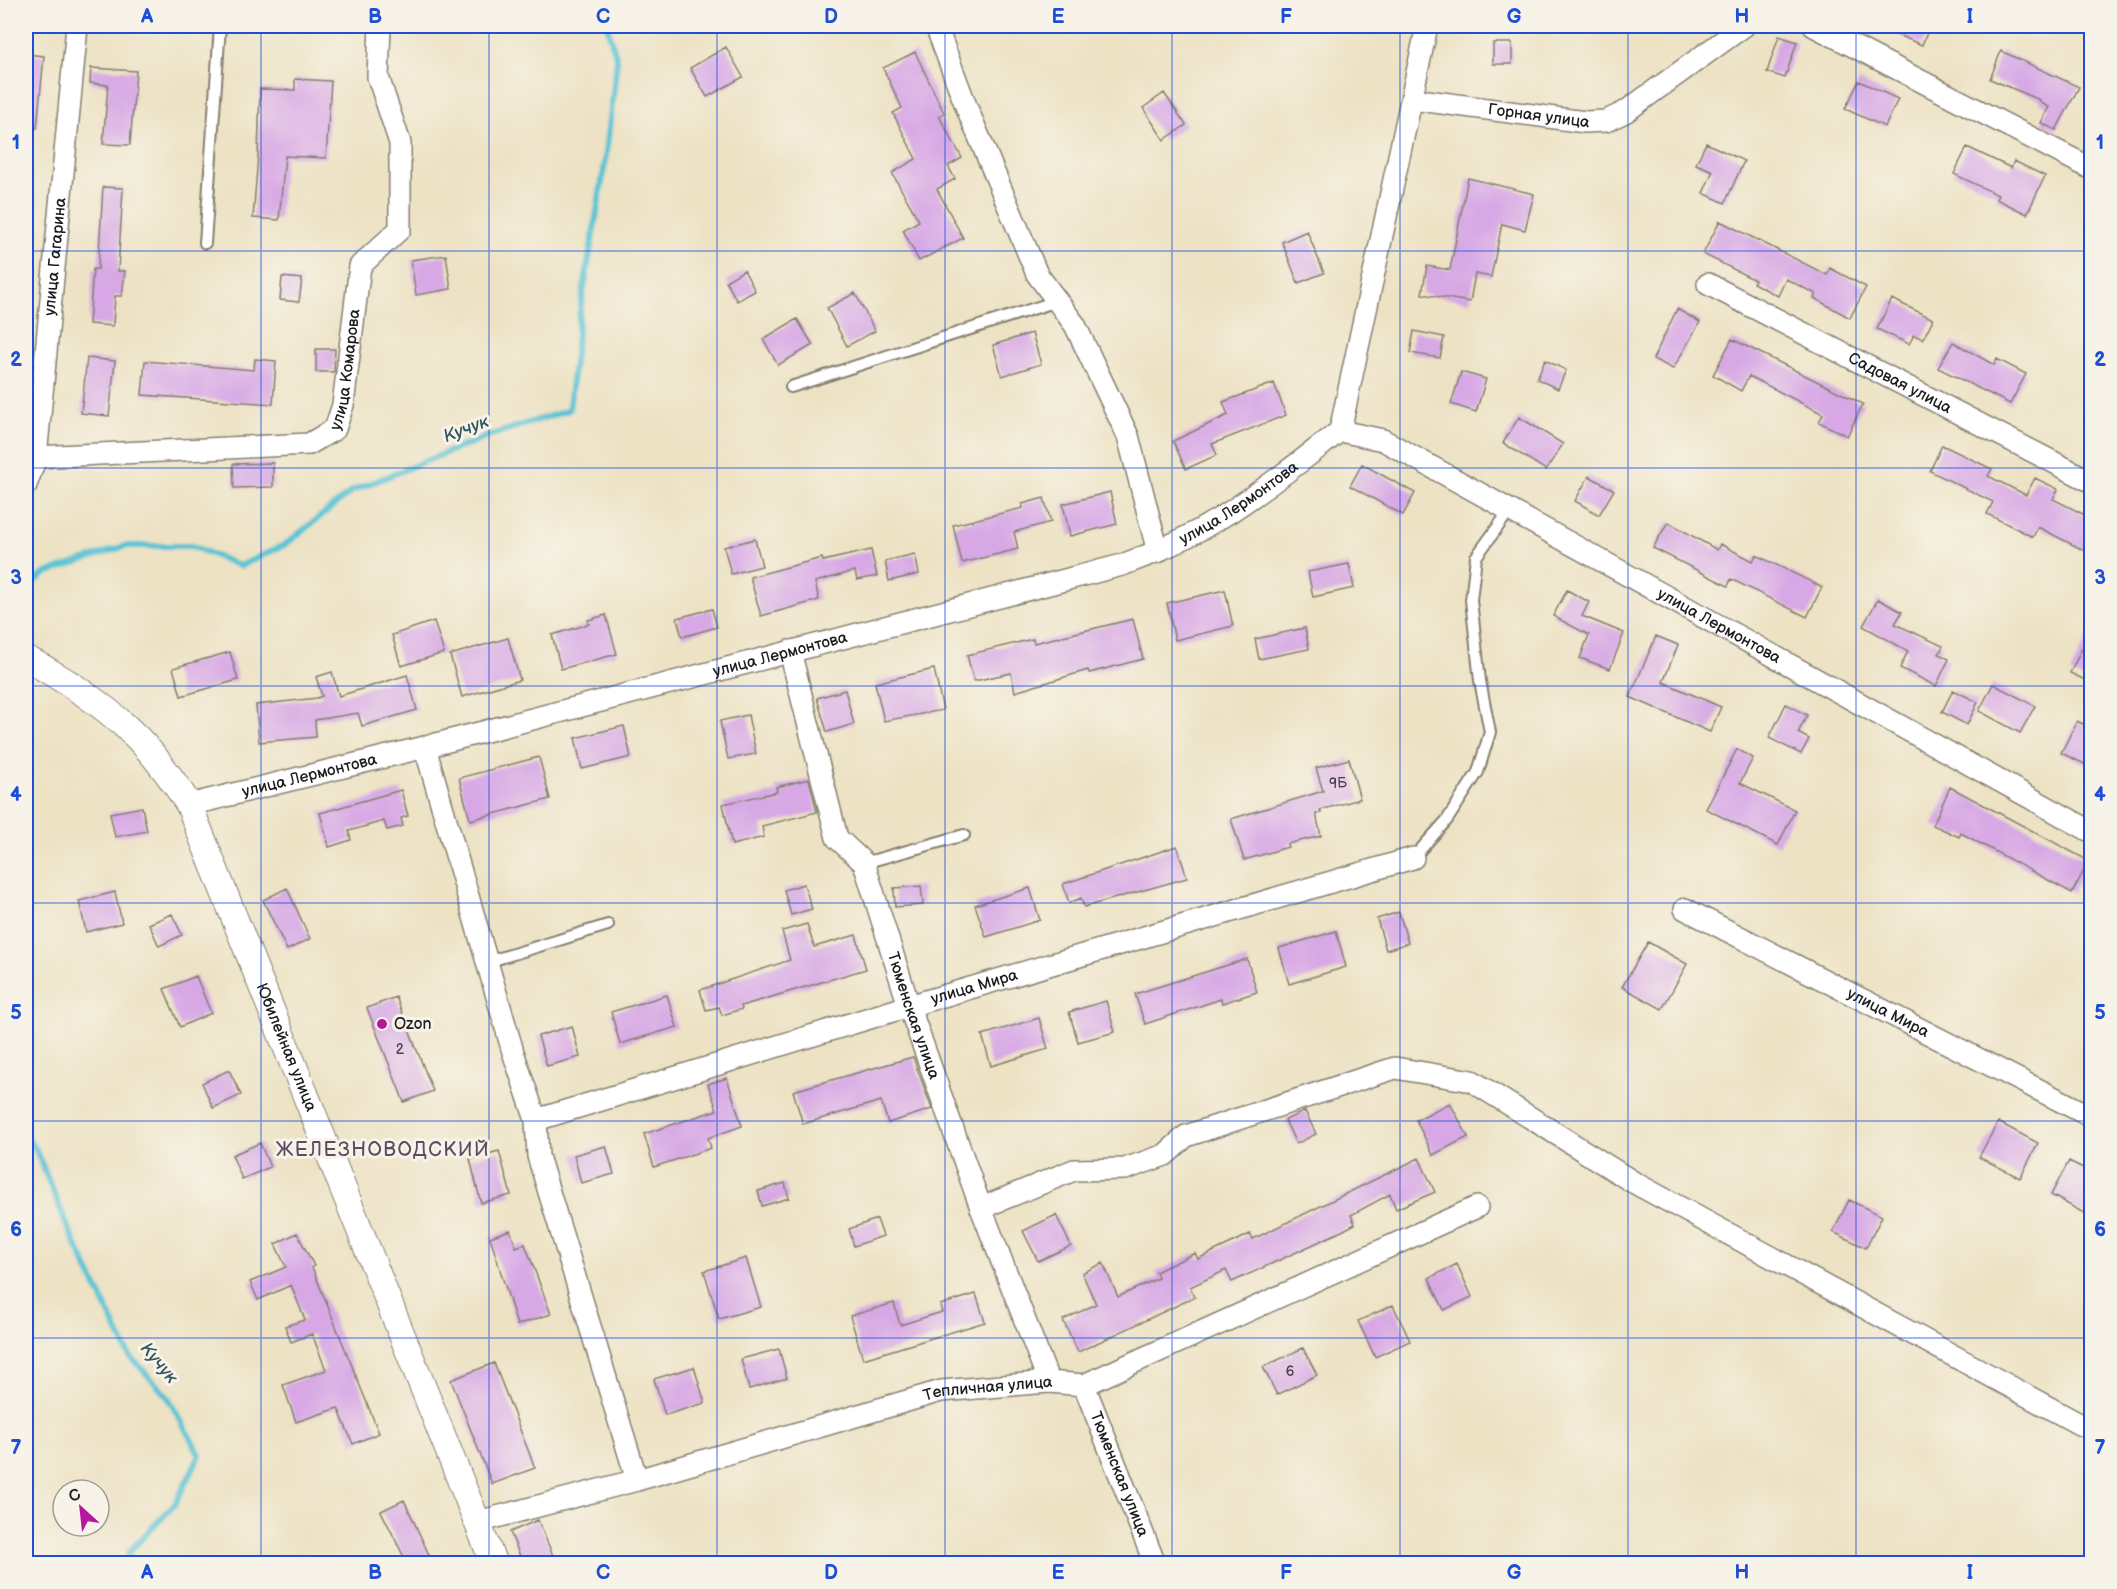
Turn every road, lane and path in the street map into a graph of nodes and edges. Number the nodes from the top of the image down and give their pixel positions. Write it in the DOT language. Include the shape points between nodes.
graph roads {
  1 [pos="77,26"];
  2 [pos="220,26"];
  3 [pos="380,26"];
  4 [pos="936,26"];
  5 [pos="1427,26"];
  6 [pos="1744,26"];
  7 [pos="1814,26"];
  8 [pos="1412,99"];
  9 [pos="2091,169"];
  10 [pos="205,243"];
  11 [pos="1708,284"];
  12 [pos="1057,301"];
  13 [pos="791,387"];
  14 [pos="1340,430"];
  15 [pos="36,457"];
  16 [pos="2091,482"];
  17 [pos="26,485"];
  18 [pos="1510,510"];
  19 [pos="1158,552"];
  20 [pos="790,651"];
  21 [pos="28,660"];
  22 [pos="424,747"];
  23 [pos="189,805"];
  24 [pos="2091,832"];
  25 [pos="964,834"];
  26 [pos="1413,858"];
  27 [pos="864,862"];
  28 [pos="1685,909"];
  29 [pos="608,925"];
  30 [pos="487,962"];
  31 [pos="909,1006"];
  32 [pos="2091,1118"];
  33 [pos="536,1120"];
  34 [pos="1477,1207"];
  35 [pos="981,1208"];
  36 [pos="1049,1382"];
  37 [pos="1084,1385"];
  38 [pos="2086,1426"];
  39 [pos="637,1480"];
  40 [pos="478,1522"];
  41 [pos="495,1563"];
  42 [pos="1155,1563"];
  1 -- 15 [label="street, улица Гагарина"];
  2 -- 10 [label="lane"];
  3 -- 15 [label="street, улица Комарова" via="378,77 400,143 400,229 360,266 343,405 335,429 309,444"];
  4 -- 12 [label="street" via="1037,274"];
  5 -- 8 [label="street"];
  6 -- 8 [label="street, Горная улица" via="1625,112 1606,121 1585,122"];
  7 -- 9 [label="street"];
  8 -- 14 [label="street"];
  11 -- 16 [label="street, Садовая улица"];
  12 -- 13 [label="lane"];
  12 -- 19 [label="street" via="1075,325 1128,436"];
  14 -- 18 [label="street, улица Лермонтова" via="1383,440"];
  14 -- 19 [label="street, улица Лермонтова" via="1233,512"];
  15 -- 17 [label="street, улица Гагарина"];
  18 -- 24 [label="street, улица Лермонтова"];
  18 -- 26 [label="lane" via="1476,557 1471,600 1490,732 1478,772 1447,820"];
  19 -- 20 [label="street, улица Лермонтова" via="1122,565"];
  20 -- 22 [label="street, улица Лермонтова"];
  20 -- 27 [label="street" via="837,838"];
  21 -- 23 [label="street, Юбилейная улица" via="94,700 137,734"];
  22 -- 23 [label="street, улица Лермонтова"];
  22 -- 30 [label="street"];
  23 -- 40 [label="street, Юбилейная улица"];
  25 -- 27 [label="lane"];
  26 -- 31 [label="street, улица Мира"];
  27 -- 31 [label="street, Тюменская улица"];
  28 -- 32 [label="street, улица Мира"];
  29 -- 30 [label="lane"];
  30 -- 33 [label="street"];
  31 -- 33 [label="street, улица Мира"];
  31 -- 35 [label="street, Тюменская улица"];
  33 -- 39 [label="street" via="538,1155"];
  34 -- 37 [label="street, Тепличная улица"];
  35 -- 36 [label="street, Тюменская улица"];
  35 -- 38 [label="street" via="1074,1170 1125,1169 1165,1155 1186,1136 1395,1068 1472,1081 1633,1182"];
  36 -- 37 [label="street, Тепличная улица"];
  36 -- 39 [label="street, Тепличная улица" via="941,1391"];
  37 -- 42 [label="street, Тюменская улица"];
  39 -- 40 [label="street, Тепличная улица"];
  40 -- 41 [label="street, Юбилейная улица"];
}
